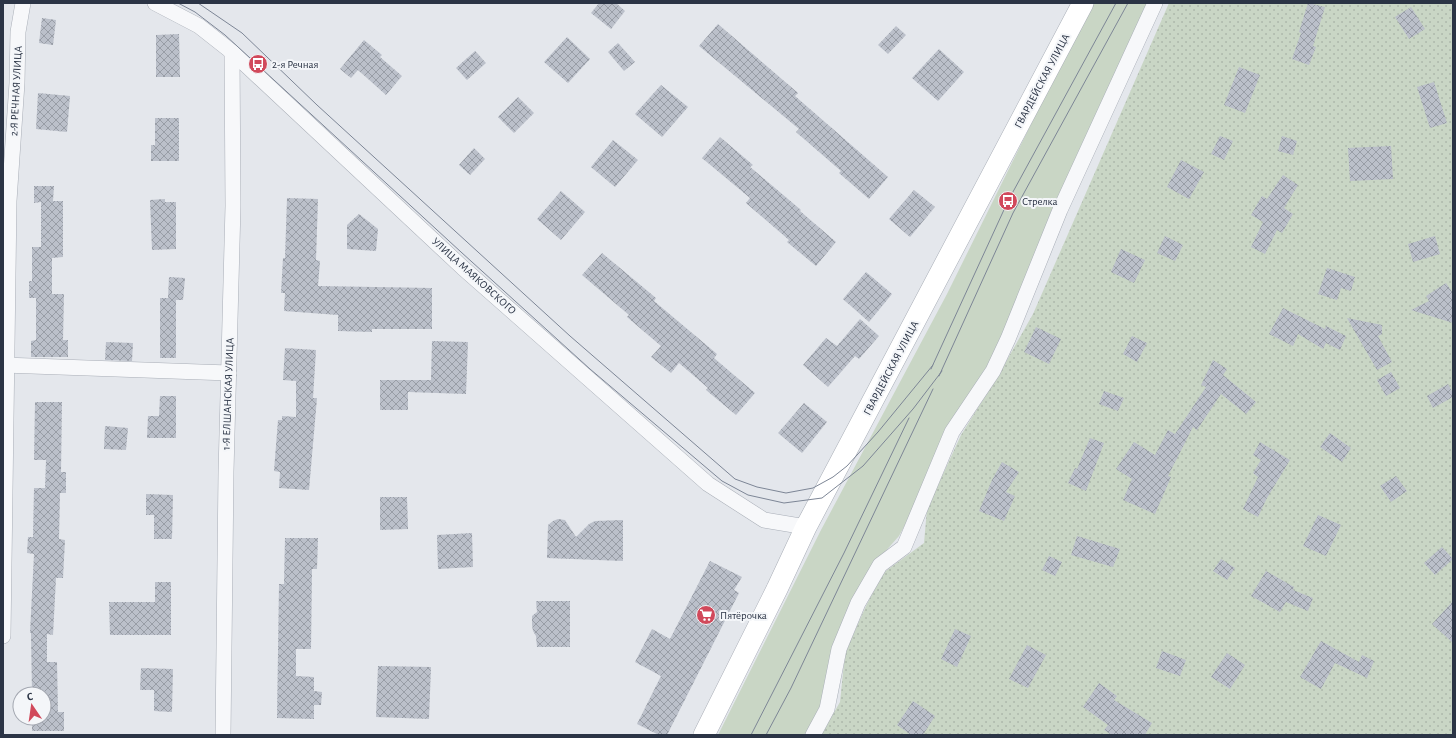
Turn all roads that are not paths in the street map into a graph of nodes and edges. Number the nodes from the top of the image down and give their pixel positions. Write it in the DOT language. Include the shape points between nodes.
graph roads {
  1 [pos="23,3"];
  2 [pos="155,3"];
  3 [pos="1083,3"];
  4 [pos="1155,3"];
  5 [pos="232,52"];
  6 [pos="4,365"];
  7 [pos="229,373"];
  8 [pos="806,527"];
  9 [pos="3,636"];
  10 [pos="223,735"];
  11 [pos="704,735"];
  12 [pos="813,735"];
  1 -- 6 [label="street, 2-Я РЕЧНАЯ УЛИЦА" via="18,32 9,201"];
  2 -- 5 [label="street, УЛИЦА МАЯКОВСКОГО" via="199,26"];
  3 -- 8 [label="main road, ГВАРДЕЙСКАЯ УЛИЦА"];
  4 -- 12 [label="street" via="1060,210 993,371 952,432 904,547 880,565 858,603 838,649 827,709"];
  5 -- 7 [label="street, 1-Я ЕЛШАНСКАЯ УЛИЦА" via="233,206"];
  5 -- 8 [label="street, УЛИЦА МАЯКОВСКОГО" via="464,268 708,484 764,520"];
  6 -- 7 [label="street"];
  6 -- 9 [label="street, 2-Я РЕЧНАЯ УЛИЦА"];
  7 -- 10 [label="street, 1-Я ЕЛШАНСКАЯ УЛИЦА"];
  8 -- 11 [label="main road, ГВАРДЕЙСКАЯ УЛИЦА"];
}
